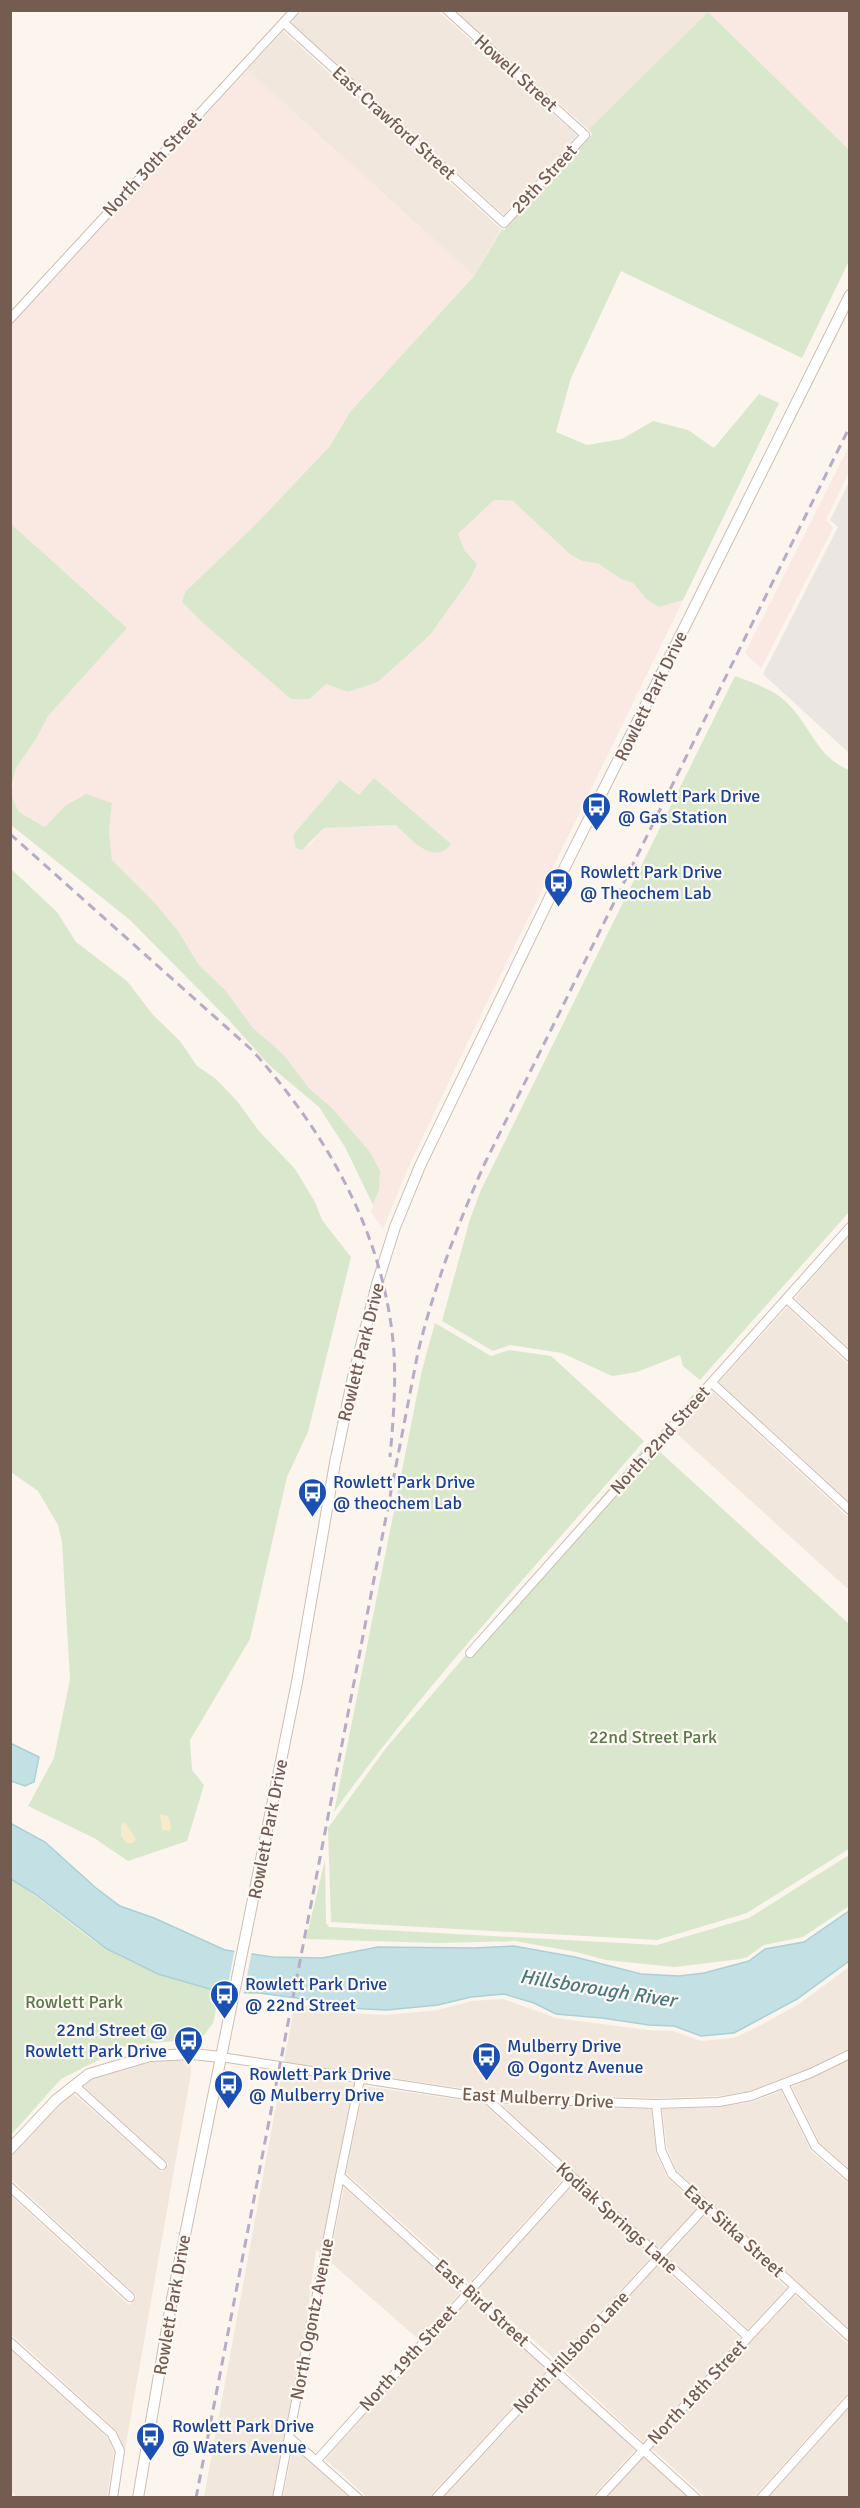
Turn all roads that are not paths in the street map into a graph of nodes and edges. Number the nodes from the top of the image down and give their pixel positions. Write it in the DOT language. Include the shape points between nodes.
graph roads {
  1 [pos="295,10"];
  2 [pos="447,10"];
  3 [pos="284,23"];
  4 [pos="585,135"];
  5 [pos="504,223"];
  6 [pos="849,295"];
  7 [pos="10,319"];
  8 [pos="849,1227"];
  9 [pos="788,1299"];
  10 [pos="849,1357"];
  11 [pos="712,1383"];
  12 [pos="849,1510"];
  13 [pos="470,1653"];
  14 [pos="849,2054"];
  15 [pos="220,2057"];
  16 [pos="360,2079"];
  17 [pos="784,2084"];
  18 [pos="74,2085"];
  19 [pos="486,2098"];
  20 [pos="656,2104"];
  21 [pos="10,2149"];
  22 [pos="162,2165"];
  23 [pos="340,2176"];
  24 [pos="849,2176"];
  25 [pos="572,2178"];
  26 [pos="10,2187"];
  27 [pos="706,2206"];
  28 [pos="659,2256"];
  29 [pos="795,2287"];
  30 [pos="469,2291"];
  31 [pos="130,2297"];
  32 [pos="748,2337"];
  33 [pos="849,2337"];
  34 [pos="10,2342"];
  35 [pos="556,2368"];
  36 [pos="849,2400"];
  37 [pos="289,2437"];
  38 [pos="643,2449"];
  39 [pos="317,2460"];
  40 [pos="113,2498"];
  41 [pos="138,2498"];
  42 [pos="277,2498"];
  43 [pos="358,2498"];
  44 [pos="436,2498"];
  45 [pos="599,2498"];
  46 [pos="696,2498"];
  47 [pos="761,2498"];
  1 -- 3 [label="street, North 30th Street"];
  2 -- 4 [label="street, Howell Street"];
  3 -- 5 [label="street, East Crawford Street"];
  3 -- 7 [label="street, North 30th Street"];
  4 -- 5 [label="street, 29th Street"];
  6 -- 15 [label="street, Rowlett Park Drive" via="549,899 420,1166 395,1227 351,1388 297,1682"];
  8 -- 9 [label="street, North 22nd Street"];
  9 -- 10 [label="street"];
  9 -- 11 [label="street, North 22nd Street"];
  11 -- 12 [label="street"];
  11 -- 13 [label="street, North 22nd Street"];
  14 -- 17 [label="street, East Mulberry Drive"];
  15 -- 16 [label="street, East Mulberry Drive"];
  15 -- 18 [label="street" via="150,2056 89,2074"];
  15 -- 41 [label="street, Rowlett Park Drive"];
  16 -- 19 [label="street, East Mulberry Drive"];
  16 -- 23 [label="street"];
  17 -- 20 [label="street, East Mulberry Drive" via="752,2096 719,2102"];
  17 -- 24 [label="street" via="815,2146"];
  18 -- 21 [label="street"];
  18 -- 22 [label="street"];
  19 -- 20 [label="street, East Mulberry Drive"];
  19 -- 25 [label="street, Kodiak Springs Lane"];
  20 -- 27 [label="street, East Sitka Street" via="662,2151 672,2174"];
  23 -- 30 [label="street, East Bird Street"];
  23 -- 37 [label="street, North Ogontz Avenue"];
  25 -- 28 [label="street, Kodiak Springs Lane"];
  25 -- 30 [label="street, North 19th Street"];
  26 -- 31 [label="street"];
  27 -- 28 [label="street, North Hillsboro Lane"];
  27 -- 29 [label="street, East Sitka Street"];
  28 -- 32 [label="street, Kodiak Springs Lane"];
  28 -- 35 [label="street, North Hillsboro Lane"];
  29 -- 32 [label="street, North 18th Street"];
  29 -- 33 [label="street, East Sitka Street"];
  30 -- 35 [label="street, East Bird Street"];
  30 -- 39 [label="street, North 19th Street"];
  32 -- 38 [label="street, North 18th Street"];
  34 -- 40 [label="street" via="112,2434 120,2451"];
  35 -- 38 [label="street, East Bird Street"];
  35 -- 44 [label="street, North Hillsboro Lane"];
  36 -- 47 [label="street"];
  37 -- 39 [label="street"];
  37 -- 42 [label="street, North Ogontz Avenue"];
  38 -- 45 [label="street, North 18th Street"];
  38 -- 46 [label="street, East Bird Street"];
  39 -- 43 [label="street"];
}
